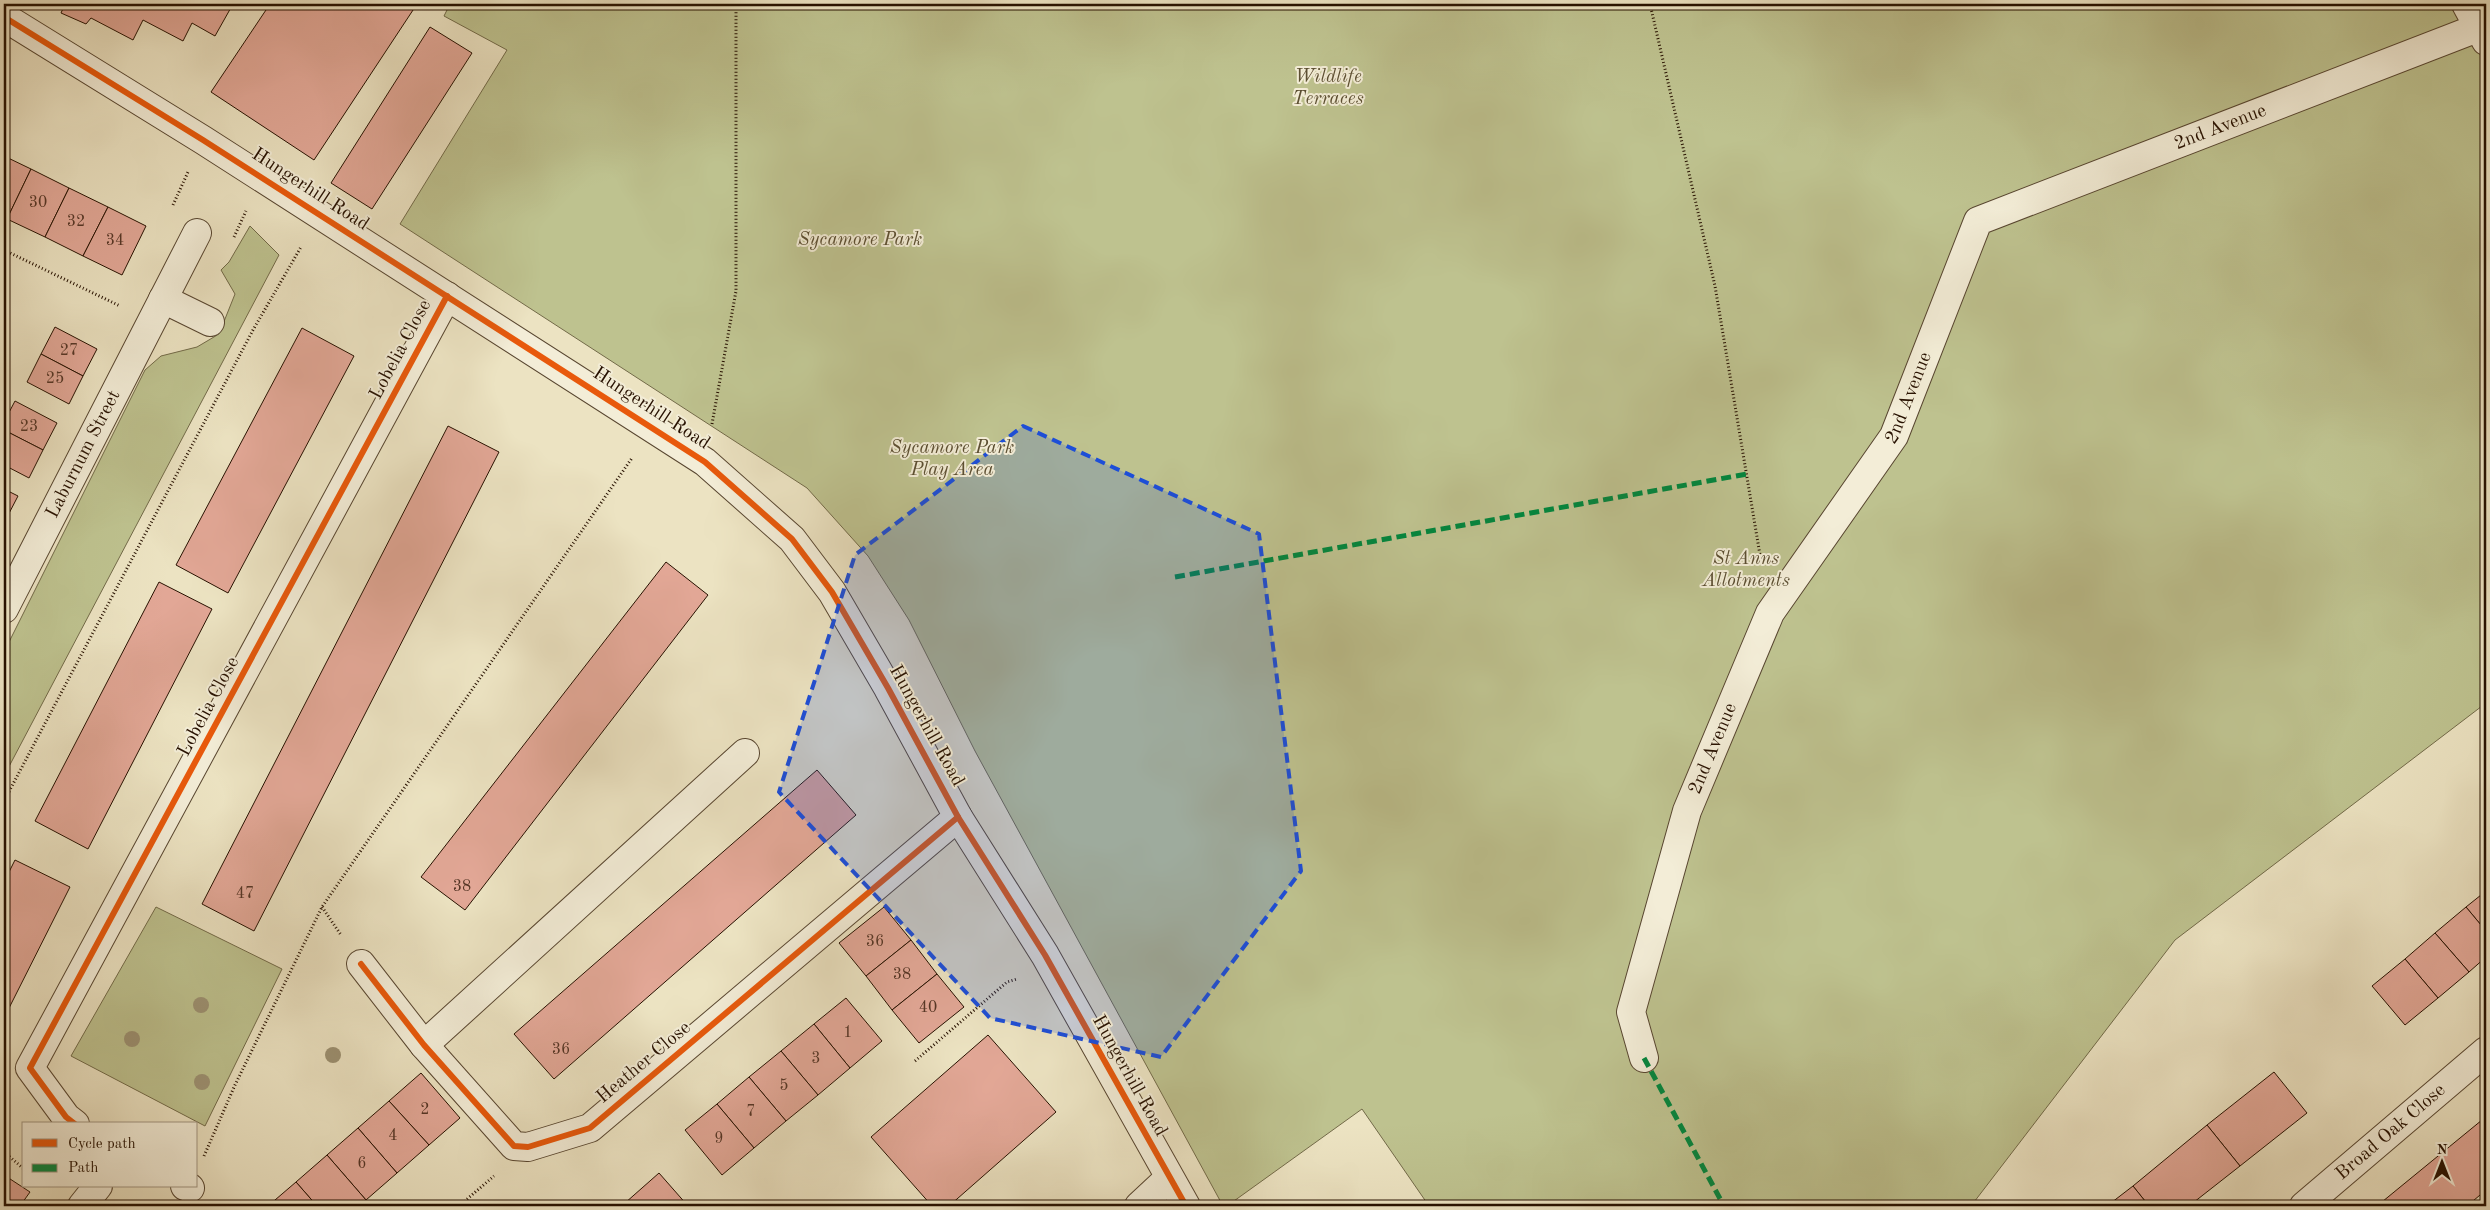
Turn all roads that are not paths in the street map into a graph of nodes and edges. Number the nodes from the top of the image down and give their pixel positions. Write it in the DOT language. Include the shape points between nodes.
graph roads {
  1 [pos="2466,4"];
  2 [pos="4,17"];
  3 [pos="2483,34"];
  4 [pos="197,234"];
  5 [pos="448,296"];
  6 [pos="158,310"];
  7 [pos="210,322"];
  8 [pos="4,609"];
  9 [pos="745,753"];
  10 [pos="958,817"];
  11 [pos="360,964"];
  12 [pos="424,1045"];
  13 [pos="1644,1058"];
  14 [pos="2484,1059"];
  15 [pos="72,1122"];
  16 [pos="1169,1178"];
  17 [pos="96,1188"];
  18 [pos="82,1206"];
  19 [pos="1139,1206"];
  20 [pos="1186,1206"];
  21 [pos="2304,1206"];
  1 -- 3 [label="street"];
  2 -- 5 [label="street, Hungerhill Road"];
  3 -- 13 [label="street, 2nd Avenue" via="1978,221 1894,436 1770,613 1687,811 1631,1012"];
  4 -- 6 [label="street, Laburnum Street"];
  5 -- 10 [label="street, Hungerhill Road" via="705,462 792,539 832,592"];
  5 -- 15 [label="street, Lobelia Close" via="30,1068"];
  6 -- 7 [label="street"];
  6 -- 8 [label="street, Laburnum Street"];
  9 -- 12 [label="street"];
  10 -- 12 [label="street, Heather Close" via="590,1128 528,1147 514,1146"];
  10 -- 16 [label="street, Hungerhill Road" via="1045,955"];
  11 -- 12 [label="street, Heather Close"];
  14 -- 21 [label="street, Broad Oak Close"];
  16 -- 19 [label="street"];
  16 -- 20 [label="street, Hungerhill Road"];
  17 -- 18 [label="street"];
}
